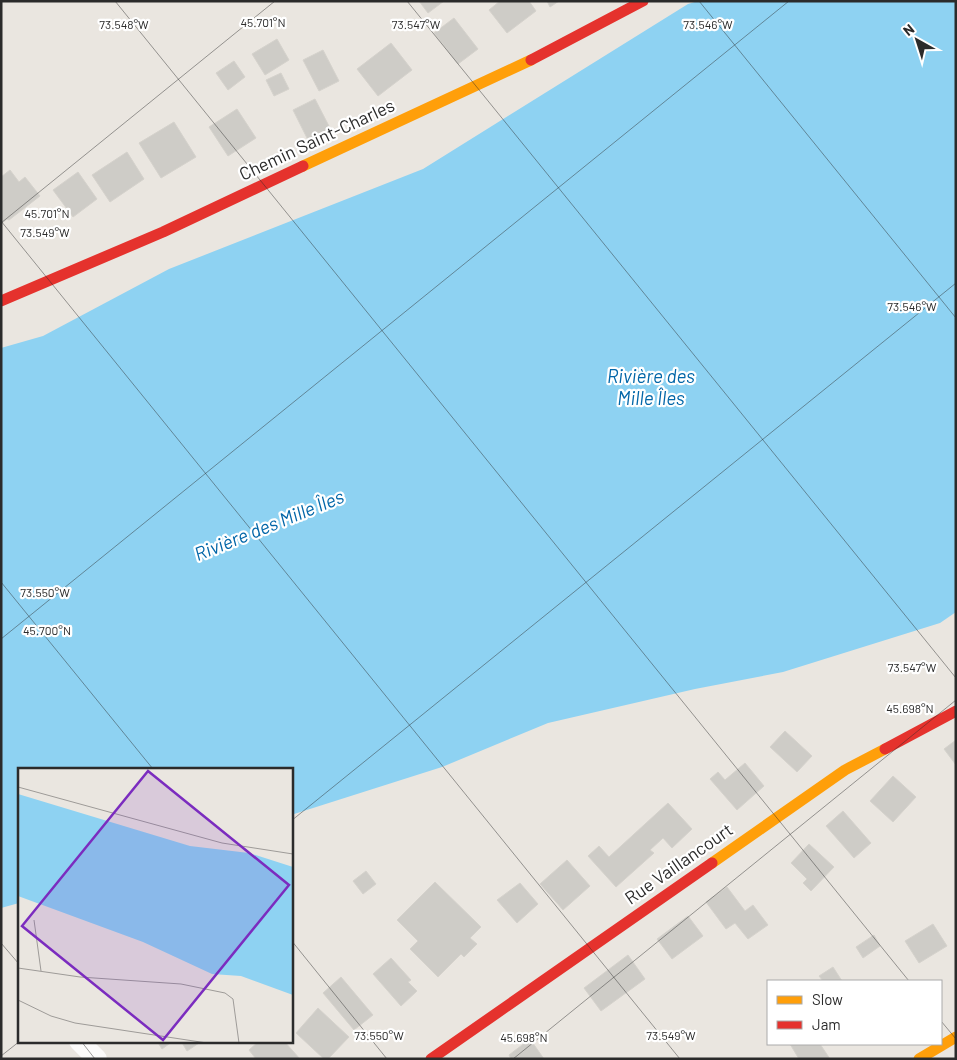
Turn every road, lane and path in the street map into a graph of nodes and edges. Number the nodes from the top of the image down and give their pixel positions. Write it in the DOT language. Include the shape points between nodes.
graph roads {
  1 [pos="643,1"];
  2 [pos="1,301"];
  3 [pos="956,711"];
  4 [pos="956,1037"];
  5 [pos="80,1042"];
  6 [pos="97,1059"];
  7 [pos="431,1059"];
  8 [pos="919,1059"];
  1 -- 2 [label="main road, Chemin Saint-Charles" via="543,54 189,220"];
  3 -- 7 [label="main road, Rue Vaillancourt" via="845,770"];
  4 -- 8 [label="main road"];
  5 -- 6 [label="street"];
}
